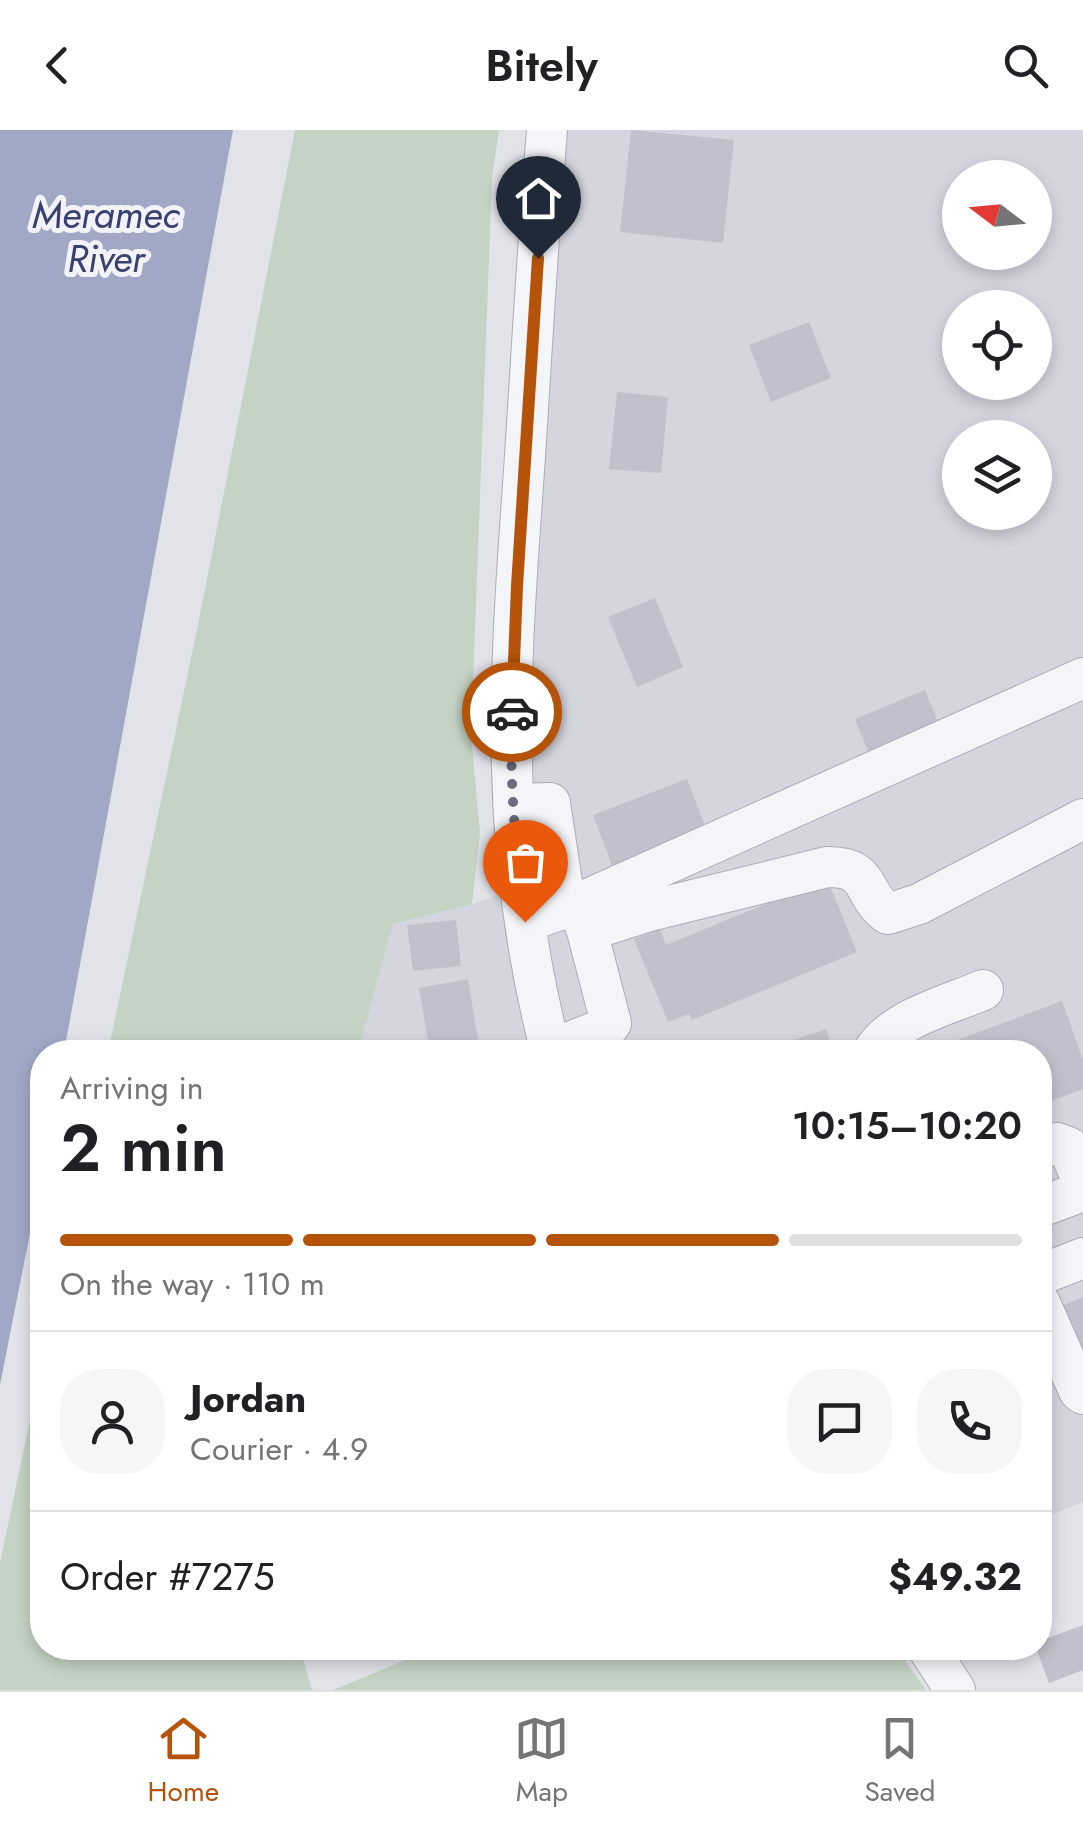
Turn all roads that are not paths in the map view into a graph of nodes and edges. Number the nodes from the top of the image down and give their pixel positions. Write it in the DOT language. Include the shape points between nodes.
graph roads {
  1 [pos="546,130"];
  2 [pos="1083,678"];
  3 [pos="513,804"];
  4 [pos="1083,819"];
  5 [pos="577,915"];
  6 [pos="525,922"];
  7 [pos="983,990"];
  8 [pos="549,1040"];
  9 [pos="578,1040"];
  10 [pos="882,1040"];
  11 [pos="1052,1145"];
  12 [pos="1083,1182"];
  13 [pos="1083,1191"];
  14 [pos="1052,1203"];
  15 [pos="1083,1258"];
  16 [pos="1052,1270"];
  17 [pos="1052,1330"];
  18 [pos="1083,1394"];
  19 [pos="936,1660"];
  20 [pos="955,1690"];
  1 -- 3 [label="street" via="517,586"];
  2 -- 5 [label="street"];
  3 -- 5 [label="street" via="550,803"];
  3 -- 6 [label="street"];
  4 -- 5 [label="street" via="888,914 846,866 649,911"];
  5 -- 6 [label="street"];
  5 -- 9 [label="street" via="611,1023"];
  6 -- 8 [label="street"];
  7 -- 10 [label="street" via="902,1024"];
  11 -- 12 [label="street" via="1068,1147"];
  13 -- 14 [label="street"];
  15 -- 16 [label="street"];
  17 -- 18 [label="street"];
  19 -- 20 [label="street"];
}
